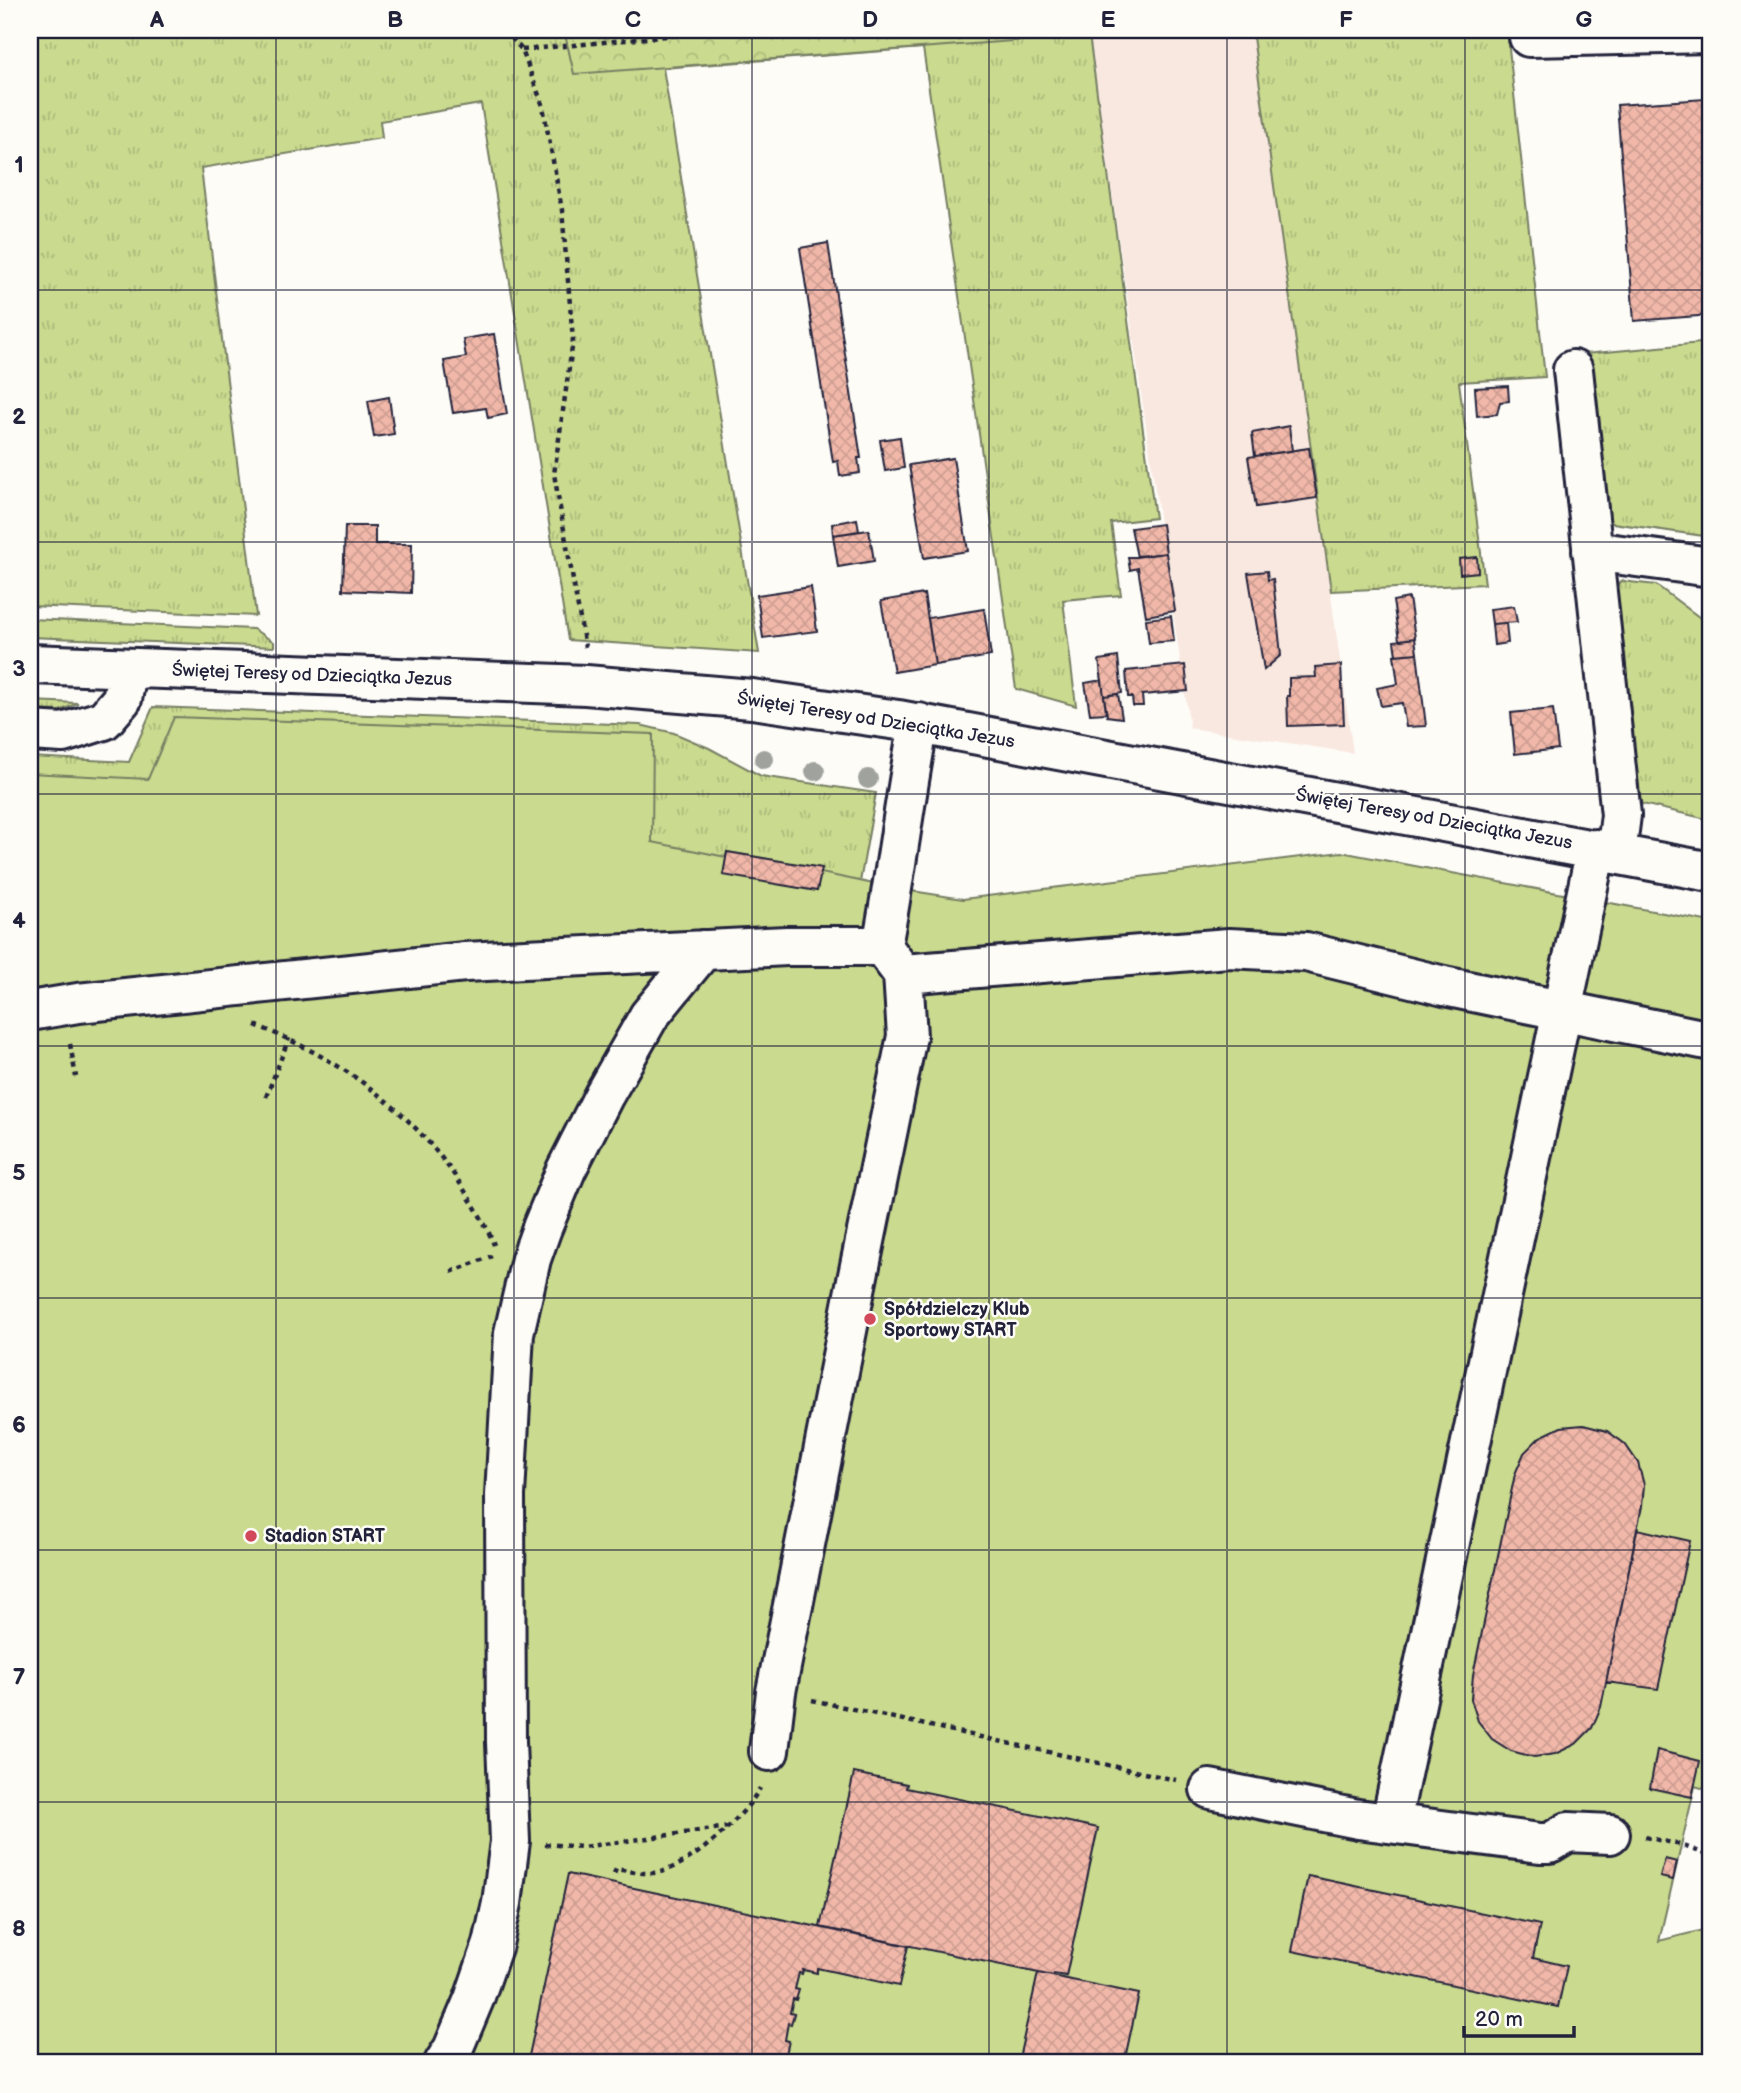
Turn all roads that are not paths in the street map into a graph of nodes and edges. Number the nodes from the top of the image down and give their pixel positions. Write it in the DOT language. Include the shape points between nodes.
graph roads {
  1 [pos="1711,33"];
  2 [pos="1529,37"];
  3 [pos="1573,370"];
  4 [pos="1592,551"];
  5 [pos="1711,567"];
  6 [pos="30,664"];
  7 [pos="128,668"];
  8 [pos="919,723"];
  9 [pos="30,731"];
  10 [pos="1606,851"];
  11 [pos="1711,872"];
  12 [pos="703,950"];
  13 [pos="892,960"];
  14 [pos="1563,1010"];
  15 [pos="30,1011"];
  16 [pos="1711,1041"];
  17 [pos="769,1751"];
  18 [pos="1210,1789"];
  19 [pos="1391,1822"];
  20 [pos="1625,1835"];
  21 [pos="444,2063"];
  1 -- 2 [label="street"];
  3 -- 4 [label="street"];
  4 -- 5 [label="street"];
  4 -- 10 [label="street" via="1621,816"];
  6 -- 7 [label="street, Świętej Teresy od Dzieciątka Jezus"];
  7 -- 8 [label="street, Świętej Teresy od Dzieciątka Jezus" via="586,685 752,699"];
  7 -- 9 [label="street" via="122,699 104,720 63,733"];
  8 -- 10 [label="street, Świętej Teresy od Dzieciątka Jezus"];
  8 -- 13 [label="street" via="893,888"];
  10 -- 11 [label="street, Świętej Teresy od Dzieciątka Jezus"];
  10 -- 14 [label="street"];
  12 -- 13 [label="street" via="787,946"];
  12 -- 15 [label="street" via="466,962"];
  12 -- 21 [label="street" via="649,1016 566,1170 535,1249 514,1333 505,1508 510,1841 493,1944"];
  13 -- 14 [label="street" via="1229,948 1306,952"];
  13 -- 17 [label="street" via="907,1035 776,1692"];
  14 -- 16 [label="street"];
  14 -- 19 [label="street"];
  18 -- 19 [label="street"];
  19 -- 20 [label="street" via="1540,1843 1550,1843 1569,1832"];
}
